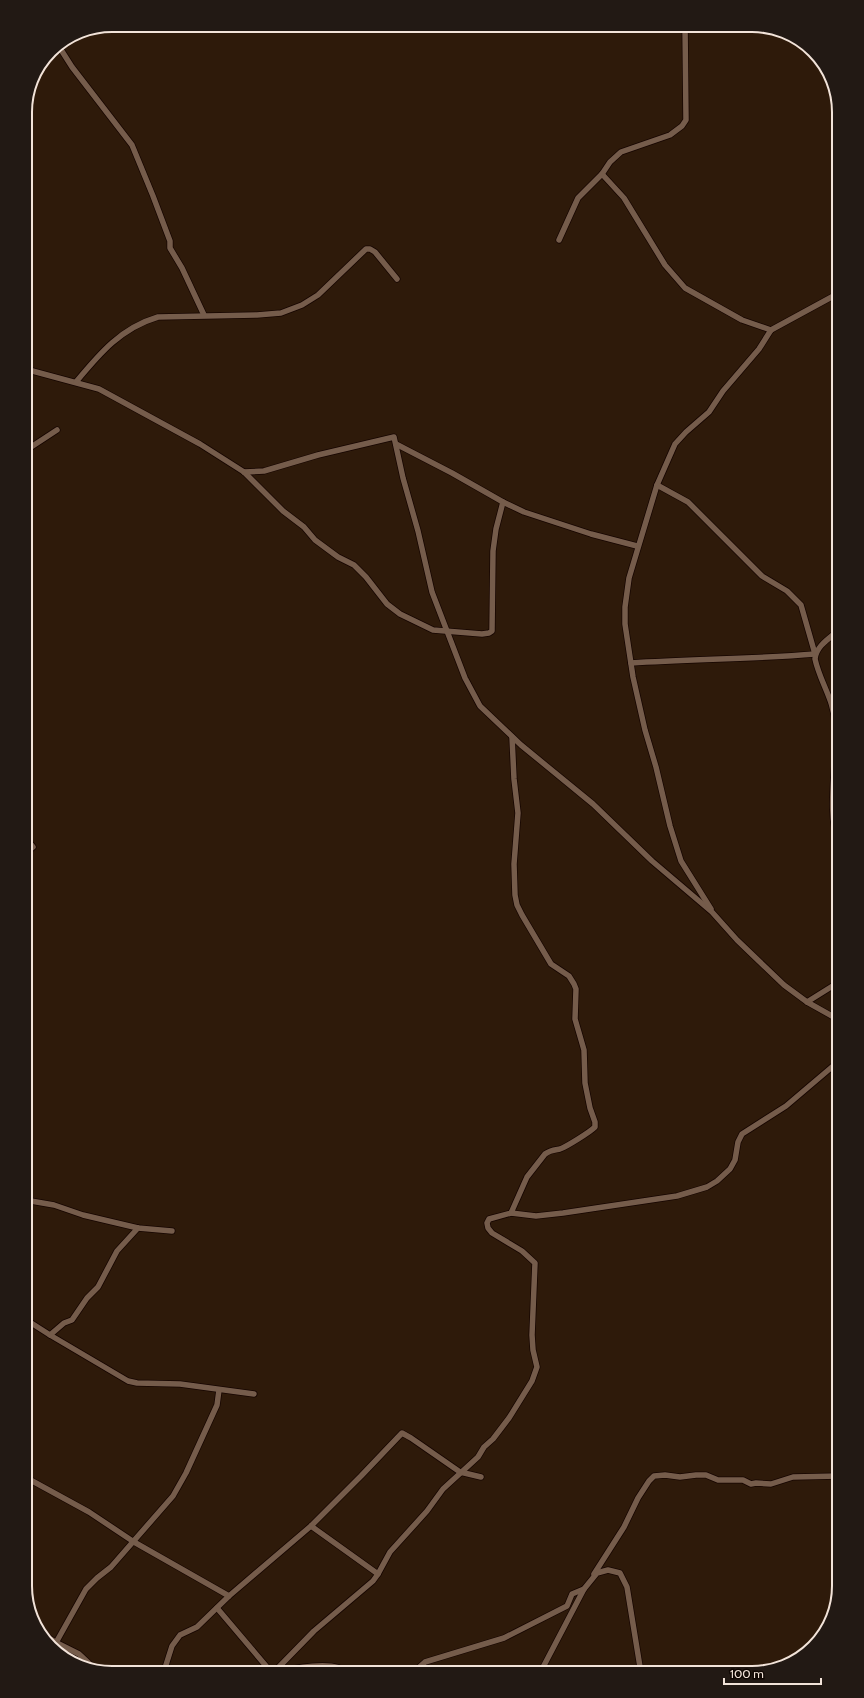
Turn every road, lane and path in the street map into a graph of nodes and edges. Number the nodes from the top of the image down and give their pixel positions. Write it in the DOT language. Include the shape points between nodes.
graph roads {
  1 [pos="685,32"];
  2 [pos="61,50"];
  3 [pos="602,174"];
  4 [pos="559,240"];
  5 [pos="397,279"];
  6 [pos="832,297"];
  7 [pos="204,316"];
  8 [pos="771,330"];
  9 [pos="32,371"];
  10 [pos="76,382"];
  11 [pos="57,430"];
  12 [pos="396,444"];
  13 [pos="32,446"];
  14 [pos="244,472"];
  15 [pos="657,485"];
  16 [pos="503,502"];
  17 [pos="637,546"];
  18 [pos="446,631"];
  19 [pos="832,636"];
  20 [pos="816,654"];
  21 [pos="631,663"];
  22 [pos="832,704"];
  23 [pos="512,737"];
  24 [pos="712,912"];
  25 [pos="832,986"];
  26 [pos="807,1002"];
  27 [pos="832,1016"];
  28 [pos="832,1066"];
  29 [pos="32,1201"];
  30 [pos="510,1213"];
  31 [pos="138,1228"];
  32 [pos="172,1231"];
  33 [pos="32,1324"];
  34 [pos="50,1336"];
  35 [pos="219,1390"];
  36 [pos="254,1394"];
  37 [pos="460,1472"];
  38 [pos="832,1476"];
  39 [pos="481,1477"];
  40 [pos="32,1481"];
  41 [pos="311,1526"];
  42 [pos="134,1542"];
  43 [pos="378,1574"];
  44 [pos="594,1575"];
  45 [pos="584,1589"];
  46 [pos="229,1596"];
  47 [pos="217,1608"];
  48 [pos="56,1644"];
  49 [pos="60,1647"];
  50 [pos="88,1662"];
  51 [pos="167,1666"];
  52 [pos="267,1666"];
  53 [pos="280,1666"];
  54 [pos="314,1666"];
  55 [pos="330,1666"];
  56 [pos="421,1666"];
  57 [pos="544,1666"];
  58 [pos="640,1666"];
  1 -- 3 [label="street" via="686,120 670,135 621,152"];
  2 -- 7 [label="street" via="132,145 154,196 170,240 170,248"];
  3 -- 4 [label="street" via="578,198"];
  3 -- 8 [label="street" via="624,198 665,266 685,288 742,320"];
  5 -- 7 [label="street" via="375,252 366,249 318,295 281,313"];
  6 -- 8 [label="street"];
  7 -- 10 [label="street" via="158,317 142,322 102,350"];
  8 -- 15 [label="street" via="709,412 675,444"];
  9 -- 10 [label="street"];
  10 -- 14 [label="street" via="99,389 132,406"];
  11 -- 13 [label="street"];
  12 -- 14 [label="street" via="394,437 318,454 264,471"];
  12 -- 16 [label="street"];
  12 -- 18 [label="street" via="432,592"];
  14 -- 18 [label="street" via="315,540 354,565 393,609 428,628"];
  15 -- 17 [label="street"];
  15 -- 20 [label="street" via="688,502 762,576 787,591 801,605"];
  16 -- 17 [label="street" via="524,512"];
  16 -- 18 [label="street" via="493,552 492,631 482,634"];
  17 -- 21 [label="street" via="625,607"];
  18 -- 23 [label="street" via="477,701"];
  19 -- 20 [label="street"];
  20 -- 21 [label="street"];
  20 -- 22 [label="street" via="817,666"];
  21 -- 24 [label="street" via="645,730 677,849 681,861"];
  23 -- 24 [label="street" via="585,796 652,861"];
  23 -- 30 [label="street" via="518,813 514,864 517,905 551,964 569,976 576,989 575,1019 584,1050 587,1095 595,1127 564,1147 549,1151 541,1157 527,1177"];
  24 -- 26 [label="street" via="769,971"];
  25 -- 26 [label="street"];
  26 -- 27 [label="street"];
  28 -- 30 [label="street" via="786,1106 744,1132 738,1142 735,1160 730,1169 707,1187 670,1197 563,1214 536,1216"];
  29 -- 31 [label="street"];
  30 -- 37 [label="street" via="489,1219 487,1226 496,1236 522,1251 535,1263 532,1335 537,1367 532,1381 509,1418 493,1439 484,1446 478,1457"];
  31 -- 32 [label="street"];
  31 -- 34 [label="street" via="117,1251 98,1287 72,1320 64,1323"];
  33 -- 34 [label="street"];
  34 -- 35 [label="street" via="128,1381 180,1384"];
  35 -- 36 [label="street"];
  35 -- 42 [label="street" via="218,1405 186,1473 173,1496"];
  37 -- 39 [label="street"];
  37 -- 41 [label="street" via="402,1433"];
  37 -- 43 [label="street" via="442,1489 390,1552"];
  38 -- 44 [label="street" via="793,1478 771,1484 751,1484 743,1480 718,1480 706,1475 680,1478 654,1476 638,1498 624,1527"];
  40 -- 42 [label="street" via="89,1512"];
  41 -- 43 [label="street"];
  41 -- 46 [label="street"];
  42 -- 46 [label="street"];
  42 -- 48 [label="street" via="86,1589"];
  43 -- 53 [label="street"];
  44 -- 45 [label="street"];
  44 -- 58 [label="street" via="608,1570 616,1571 623,1577 627,1587"];
  45 -- 56 [label="street" via="572,1594 567,1606 504,1638 425,1662"];
  45 -- 57 [label="street"];
  46 -- 47 [label="street"];
  47 -- 51 [label="street" via="197,1627 180,1635 172,1646"];
  47 -- 52 [label="street"];
  49 -- 50 [label="street" via="79,1654"];
  54 -- 55 [label="street"];
}
